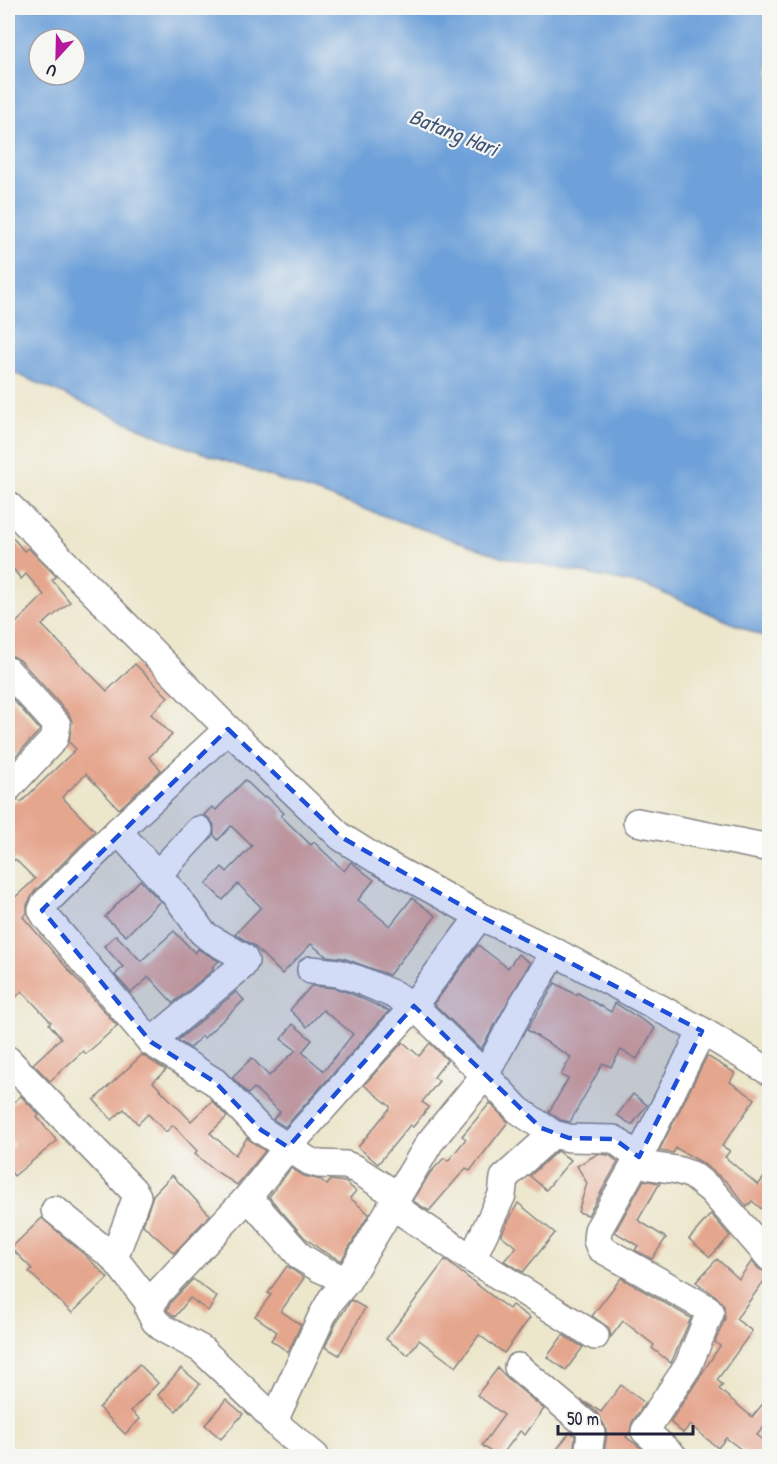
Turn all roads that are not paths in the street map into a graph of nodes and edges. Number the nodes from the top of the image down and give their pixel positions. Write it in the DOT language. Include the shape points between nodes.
graph roads {
  1 [pos="8,505"];
  2 [pos="8,671"];
  3 [pos="228,729"];
  4 [pos="8,788"];
  5 [pos="636,822"];
  6 [pos="199,830"];
  7 [pos="118,831"];
  8 [pos="770,848"];
  9 [pos="158,874"];
  10 [pos="480,916"];
  11 [pos="555,952"];
  12 [pos="311,970"];
  13 [pos="413,1005"];
  14 [pos="702,1031"];
  15 [pos="151,1042"];
  16 [pos="8,1060"];
  17 [pos="770,1072"];
  18 [pos="485,1075"];
  19 [pos="553,1134"];
  20 [pos="288,1147"];
  21 [pos="639,1156"];
  22 [pos="248,1197"];
  23 [pos="396,1201"];
  24 [pos="55,1210"];
  25 [pos="114,1258"];
  26 [pos="770,1258"];
  27 [pos="472,1260"];
  28 [pos="347,1281"];
  29 [pos="150,1304"];
  30 [pos="595,1336"];
  31 [pos="518,1367"];
  32 [pos="274,1421"];
  33 [pos="315,1456"];
  34 [pos="588,1456"];
  35 [pos="673,1456"];
  1 -- 3 [label="street"];
  2 -- 4 [label="street" via="57,725 54,739"];
  3 -- 7 [label="street"];
  3 -- 10 [label="street" via="341,837"];
  5 -- 8 [label="street"];
  6 -- 9 [label="street"];
  7 -- 9 [label="street"];
  7 -- 15 [label="street" via="42,910"];
  9 -- 15 [label="street" via="202,932 245,961"];
  10 -- 11 [label="street"];
  10 -- 13 [label="street"];
  11 -- 14 [label="street"];
  11 -- 18 [label="street"];
  12 -- 13 [label="street" via="357,979"];
  13 -- 18 [label="street"];
  13 -- 20 [label="street"];
  14 -- 17 [label="street"];
  14 -- 21 [label="street"];
  15 -- 20 [label="street" via="215,1082 261,1130"];
  16 -- 25 [label="street" via="137,1196"];
  18 -- 19 [label="street" via="518,1110"];
  18 -- 23 [label="street" via="430,1142"];
  19 -- 21 [label="street" via="614,1139"];
  19 -- 27 [label="street" via="504,1178 502,1195"];
  20 -- 22 [label="street"];
  20 -- 23 [label="street" via="309,1161 356,1168"];
  21 -- 26 [label="street" via="650,1166 692,1175 711,1190"];
  21 -- 35 [label="street" via="598,1230 600,1248 710,1313 688,1366 645,1431"];
  22 -- 28 [label="street" via="301,1257"];
  22 -- 29 [label="street"];
  23 -- 27 [label="street"];
  23 -- 28 [label="street"];
  24 -- 25 [label="street"];
  25 -- 29 [label="street"];
  27 -- 30 [label="street"];
  28 -- 32 [label="street" via="322,1316"];
  29 -- 32 [label="street" via="148,1310 155,1322 201,1349"];
  31 -- 34 [label="street" via="587,1425 591,1433"];
  32 -- 33 [label="street"];
}
